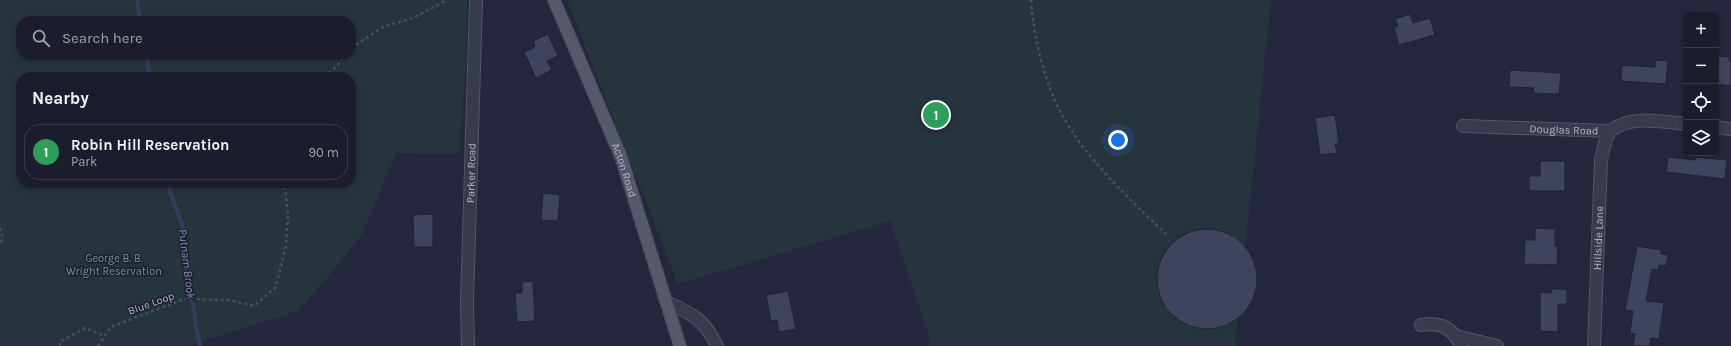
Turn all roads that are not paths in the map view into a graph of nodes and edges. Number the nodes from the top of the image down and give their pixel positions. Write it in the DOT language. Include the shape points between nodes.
graph roads {
  1 [pos="476,0"];
  2 [pos="554,0"];
  3 [pos="1683,124"];
  4 [pos="1463,126"];
  5 [pos="1719,127"];
  6 [pos="1731,129"];
  7 [pos="1610,131"];
  8 [pos="667,302"];
  9 [pos="1421,326"];
  10 [pos="1459,341"];
  11 [pos="468,346"];
  12 [pos="680,346"];
  13 [pos="717,346"];
  14 [pos="1497,346"];
  15 [pos="1594,346"];
  1 -- 11 [label="street, Parker Road"];
  2 -- 8 [label="main road, Acton Road" via="621,157"];
  3 -- 7 [label="street, Douglas Road" via="1636,120 1626,122"];
  4 -- 7 [label="street, Douglas Road"];
  5 -- 6 [label="street"];
  7 -- 15 [label="street, Hillside Lane" via="1601,160"];
  8 -- 12 [label="main road, Acton Road"];
  8 -- 13 [label="street" via="693,315 710,331"];
  9 -- 10 [label="street" via="1432,323 1440,325 1449,329"];
  10 -- 14 [label="street"];
}
